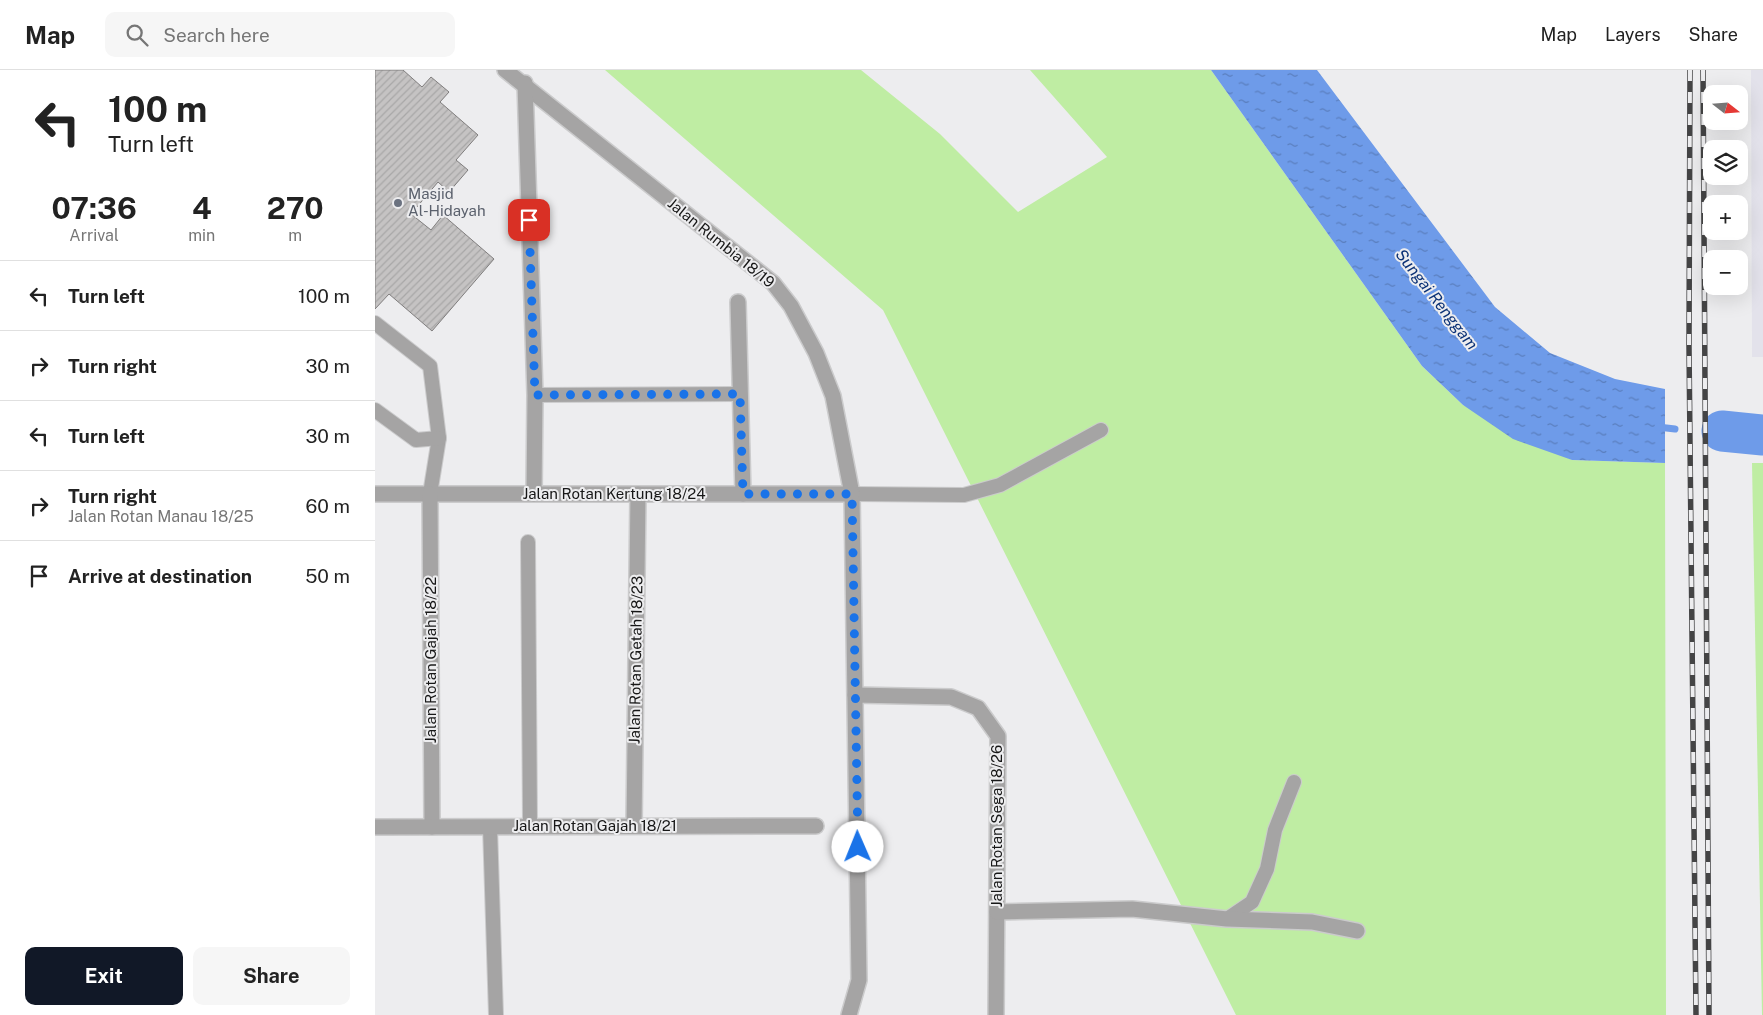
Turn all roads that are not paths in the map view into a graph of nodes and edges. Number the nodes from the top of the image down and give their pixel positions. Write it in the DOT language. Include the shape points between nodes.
graph roads {
  1 [pos="505,70"];
  2 [pos="525,83"];
  3 [pos="738,302"];
  4 [pos="375,323"];
  5 [pos="740,394"];
  6 [pos="535,395"];
  7 [pos="375,410"];
  8 [pos="1101,430"];
  9 [pos="439,438"];
  10 [pos="375,494"];
  11 [pos="430,494"];
  12 [pos="534,494"];
  13 [pos="638,494"];
  14 [pos="743,494"];
  15 [pos="852,494"];
  16 [pos="528,542"];
  17 [pos="855,695"];
  18 [pos="1294,782"];
  19 [pos="530,826"];
  20 [pos="634,826"];
  21 [pos="816,826"];
  22 [pos="375,827"];
  23 [pos="432,827"];
  24 [pos="490,827"];
  25 [pos="997,912"];
  26 [pos="1227,919"];
  27 [pos="1357,931"];
  28 [pos="496,1015"];
  29 [pos="849,1015"];
  30 [pos="996,1015"];
  1 -- 2 [label="street, Jalan Rumbia 18/19"];
  2 -- 6 [label="street"];
  2 -- 15 [label="street, Jalan Rumbia 18/19" via="773,283 795,314 816,353 833,396"];
  3 -- 5 [label="street"];
  4 -- 9 [label="lane" via="430,366"];
  5 -- 6 [label="lane"];
  5 -- 14 [label="street"];
  6 -- 12 [label="street"];
  7 -- 9 [label="lane" via="417,440"];
  8 -- 15 [label="lane" via="1000,485 964,495"];
  9 -- 11 [label="lane"];
  10 -- 11 [label="street, Jalan Rotan Kertung 18/24"];
  11 -- 12 [label="street, Jalan Rotan Kertung 18/24"];
  11 -- 23 [label="street, Jalan Rotan Gajah 18/22"];
  12 -- 13 [label="street, Jalan Rotan Kertung 18/24"];
  13 -- 14 [label="street, Jalan Rotan Kertung 18/24"];
  13 -- 20 [label="street, Jalan Rotan Getah 18/23"];
  14 -- 15 [label="street, Jalan Rotan Kertung 18/24"];
  15 -- 17 [label="street, Jalan Rumbia 18/19"];
  16 -- 19 [label="lane"];
  17 -- 25 [label="street, Jalan Rotan Sega 18/26" via="951,697 978,708 997,736"];
  17 -- 29 [label="street, Jalan Rumbia 18/19" via="859,980"];
  18 -- 26 [label="lane" via="1275,830 1267,869 1252,902"];
  19 -- 20 [label="street, Jalan Rotan Gajah 18/21"];
  19 -- 24 [label="street, Jalan Rotan Gajah 18/21"];
  20 -- 21 [label="street, Jalan Rotan Gajah 18/21"];
  22 -- 23 [label="street, Jalan Rotan Gajah 18/21"];
  23 -- 24 [label="street, Jalan Rotan Gajah 18/21"];
  24 -- 28 [label="lane"];
  25 -- 26 [label="street" via="1132,909"];
  25 -- 30 [label="street, Jalan Rotan Sega 18/26"];
  26 -- 27 [label="street" via="1312,922"];
}
